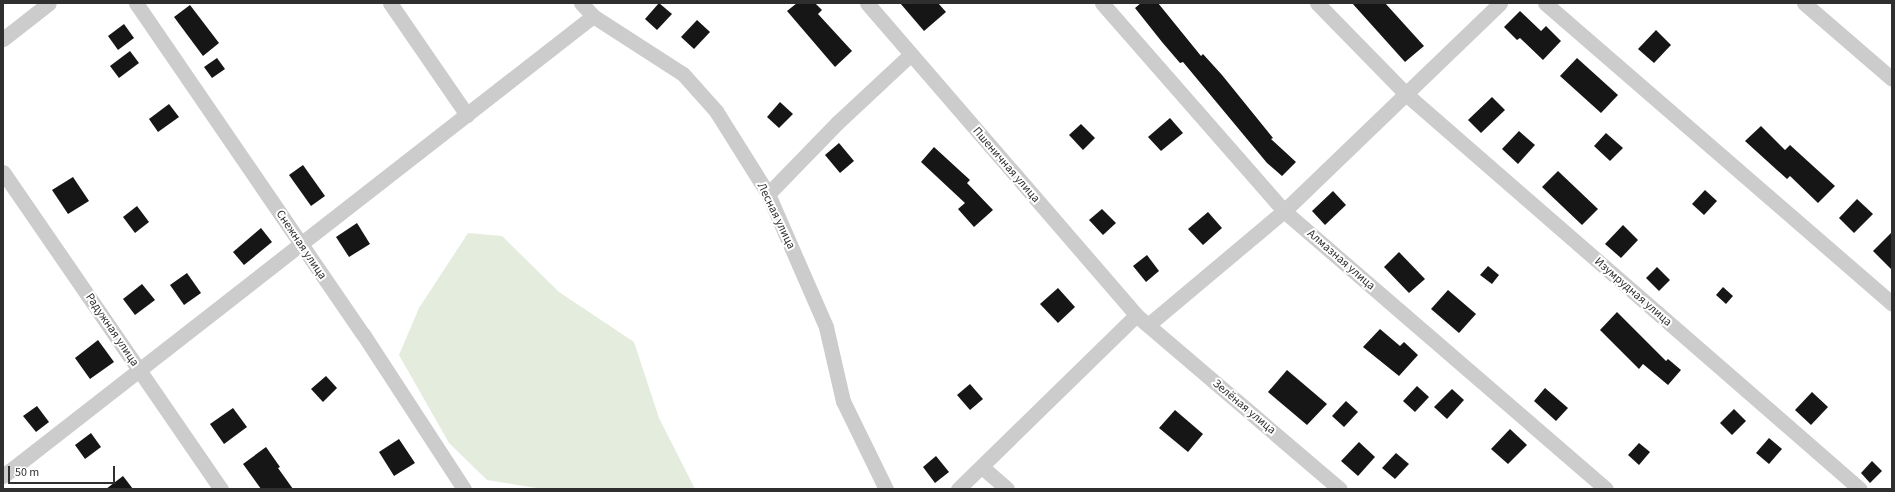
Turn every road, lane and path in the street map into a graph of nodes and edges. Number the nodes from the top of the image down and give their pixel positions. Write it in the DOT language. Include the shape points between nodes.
graph roads {
  1 [pos="49,3"];
  2 [pos="136,3"];
  3 [pos="390,3"];
  4 [pos="581,3"];
  5 [pos="867,3"];
  6 [pos="1102,3"];
  7 [pos="1317,3"];
  8 [pos="1500,3"];
  9 [pos="1545,3"];
  10 [pos="1804,3"];
  11 [pos="593,16"];
  12 [pos="3,39"];
  13 [pos="911,54"];
  14 [pos="1892,79"];
  15 [pos="1407,95"];
  16 [pos="467,115"];
  17 [pos="3,172"];
  18 [pos="768,194"];
  19 [pos="1284,210"];
  20 [pos="301,245"];
  21 [pos="1892,304"];
  22 [pos="1136,315"];
  23 [pos="1148,325"];
  24 [pos="140,371"];
  25 [pos="982,467"];
  26 [pos="3,476"];
  27 [pos="221,489"];
  28 [pos="464,489"];
  29 [pos="886,489"];
  30 [pos="958,489"];
  31 [pos="1007,489"];
  32 [pos="1340,489"];
  33 [pos="1606,489"];
  34 [pos="1860,489"];
  1 -- 12 [label="street"];
  2 -- 20 [label="street, Снежная улица"];
  3 -- 16 [label="street"];
  4 -- 11 [label="street, Лесная улица"];
  5 -- 13 [label="street, Пшеничная улица"];
  6 -- 19 [label="street, Алмазная улица"];
  7 -- 15 [label="street, Изумрудная улица"];
  8 -- 15 [label="street"];
  9 -- 21 [label="street"];
  10 -- 14 [label="street"];
  11 -- 16 [label="street"];
  11 -- 18 [label="street, Лесная улица" via="683,74 716,111"];
  13 -- 18 [label="street" via="837,123"];
  13 -- 22 [label="street, Пшеничная улица"];
  15 -- 19 [label="street"];
  15 -- 34 [label="street, Изумрудная улица"];
  16 -- 20 [label="street"];
  17 -- 24 [label="street, Радужная улица"];
  18 -- 29 [label="street, Лесная улица" via="826,327 843,401"];
  19 -- 23 [label="street"];
  19 -- 33 [label="street, Алмазная улица"];
  20 -- 24 [label="street"];
  20 -- 28 [label="street, Снежная улица"];
  22 -- 23 [label="street, Пшеничная улица"];
  22 -- 25 [label="street"];
  23 -- 32 [label="street, Зелёная улица"];
  24 -- 26 [label="street"];
  24 -- 27 [label="street, Радужная улица"];
  25 -- 30 [label="street"];
  25 -- 31 [label="street"];
}
